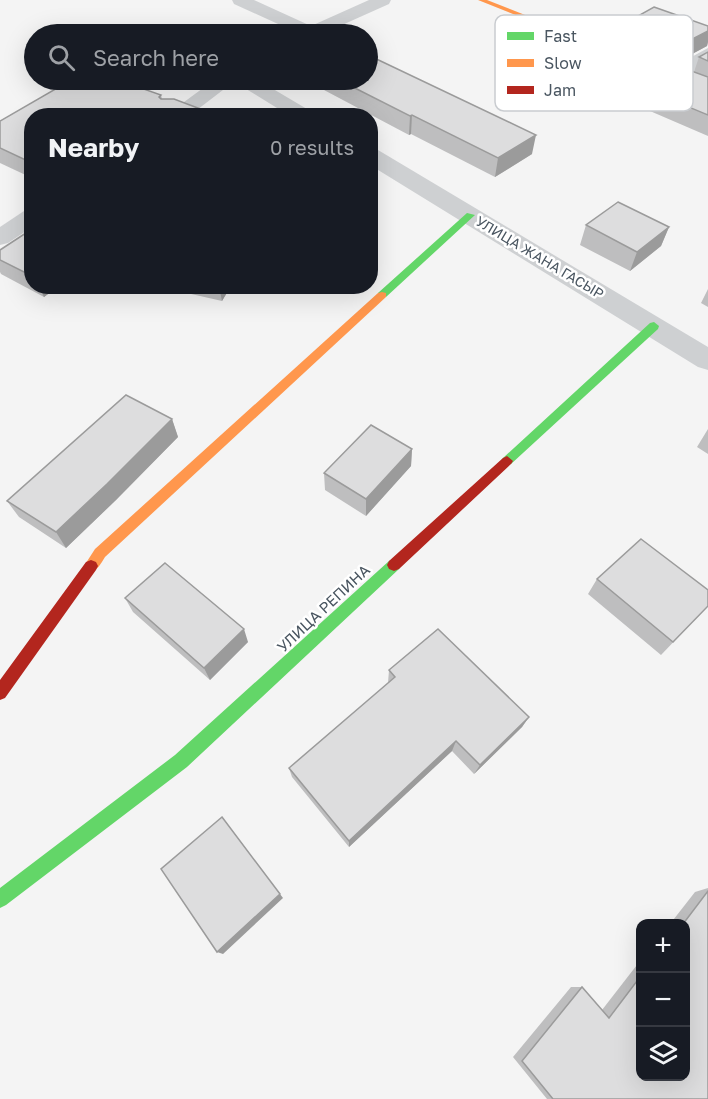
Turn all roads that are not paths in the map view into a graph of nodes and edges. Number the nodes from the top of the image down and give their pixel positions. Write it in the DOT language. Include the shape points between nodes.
graph roads {
  1 [pos="240,0"];
  2 [pos="383,0"];
  3 [pos="481,0"];
  4 [pos="518,15"];
  5 [pos="289,24"];
  6 [pos="331,24"];
  7 [pos="708,54"];
  8 [pos="693,63"];
  9 [pos="693,84"];
  10 [pos="212,90"];
  11 [pos="262,90"];
  12 [pos="708,90"];
  13 [pos="186,108"];
  14 [pos="292,108"];
  15 [pos="378,160"];
  16 [pos="470,215"];
  17 [pos="24,222"];
  18 [pos="0,238"];
  19 [pos="654,326"];
  20 [pos="708,360"];
  21 [pos="0,693"];
  22 [pos="0,899"];
  1 -- 5 [label="street"];
  2 -- 6 [label="street"];
  3 -- 4 [label="street"];
  7 -- 8 [label="street"];
  9 -- 12 [label="street"];
  10 -- 13 [label="street"];
  11 -- 14 [label="street"];
  15 -- 16 [label="street, УЛИЦА ЖАНА ГАСЫР"];
  16 -- 19 [label="street, УЛИЦА ЖАНА ГАСЫР"];
  16 -- 21 [label="street" via="100,553"];
  17 -- 18 [label="street"];
  19 -- 20 [label="street, УЛИЦА ЖАНА ГАСЫР"];
  19 -- 22 [label="street, УЛИЦА РЕПИНА" via="180,761"];
}
